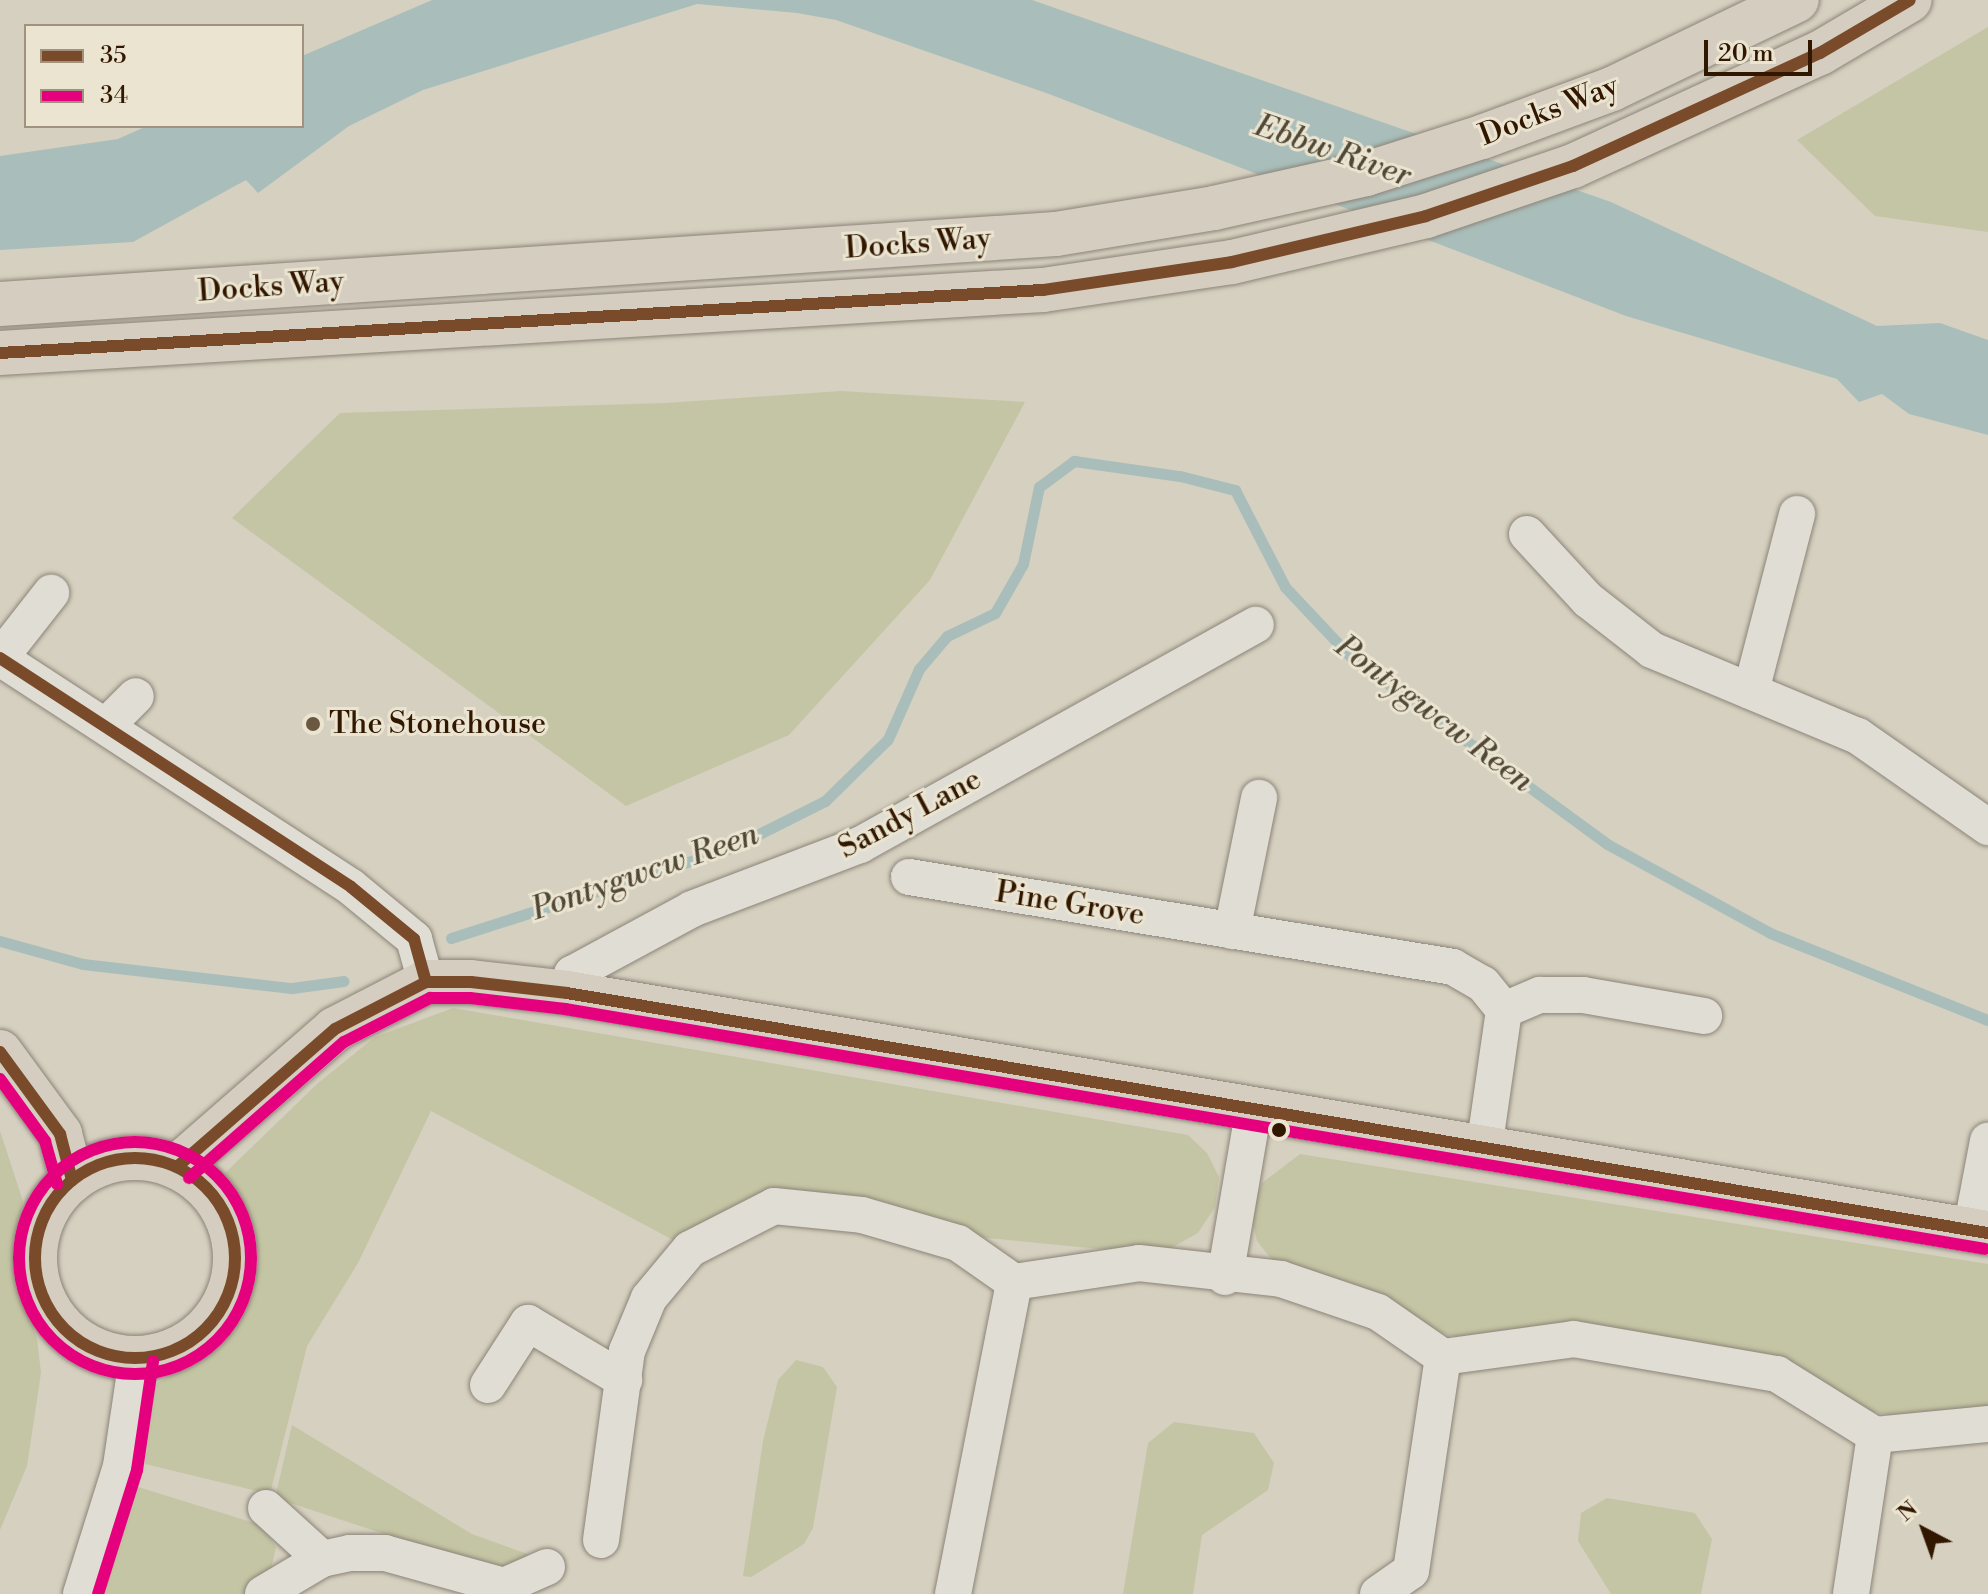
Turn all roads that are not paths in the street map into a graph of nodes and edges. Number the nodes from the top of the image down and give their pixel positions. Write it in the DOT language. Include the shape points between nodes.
graph roads {
  1 [pos="1797,0"];
  2 [pos="1910,0"];
  3 [pos="0,304"];
  4 [pos="0,353"];
  5 [pos="1797,514"];
  6 [pos="1527,534"];
  7 [pos="51,593"];
  8 [pos="1256,625"];
  9 [pos="0,658"];
  10 [pos="1751,691"];
  11 [pos="136,696"];
  12 [pos="106,726"];
  13 [pos="1259,798"];
  14 [pos="1988,827"];
  15 [pos="909,877"];
  16 [pos="1232,931"];
  17 [pos="426,982"];
  18 [pos="567,993"];
  19 [pos="1504,1010"];
  20 [pos="1704,1016"];
  21 [pos="0,1052"];
  22 [pos="1253,1113"];
  23 [pos="1988,1141"];
  24 [pos="1484,1149"];
  25 [pos="178,1166"];
  26 [pos="72,1180"];
  27 [pos="1980,1232"];
  28 [pos="1225,1277"];
  29 [pos="1014,1282"];
  30 [pos="1443,1357"];
  31 [pos="137,1359"];
  32 [pos="624,1380"];
  33 [pos="488,1385"];
  34 [pos="1988,1424"];
  35 [pos="1875,1435"];
  36 [pos="266,1508"];
  37 [pos="601,1540"];
  38 [pos="322,1559"];
  39 [pos="547,1567"];
  40 [pos="1420,1582"];
  41 [pos="81,1594"];
  42 [pos="263,1594"];
  43 [pos="953,1594"];
  44 [pos="1378,1594"];
  45 [pos="1851,1594"];
  1 -- 3 [label="main road, Docks Way" via="1612,89 1482,137 1366,174 1166,216 1056,234 881,248"];
  2 -- 4 [label="main road, Docks Way" via="1820,53 1573,166 1426,216 1232,262 1043,290"];
  5 -- 10 [label="street"];
  6 -- 10 [label="street" via="1617,627 1692,670"];
  7 -- 9 [label="street"];
  8 -- 18 [label="street, Sandy Lane" via="860,845 692,909 572,974"];
  9 -- 12 [label="street"];
  10 -- 14 [label="street" via="1858,736"];
  11 -- 12 [label="street"];
  12 -- 17 [label="street" via="351,887 414,939"];
  13 -- 16 [label="street"];
  15 -- 16 [label="street, Pine Grove"];
  16 -- 19 [label="street, Pine Grove" via="1453,967 1483,984"];
  17 -- 18 [label="main road"];
  17 -- 25 [label="main road" via="335,1029"];
  18 -- 22 [label="main road"];
  19 -- 20 [label="street" via="1540,995 1583,995"];
  19 -- 24 [label="street"];
  21 -- 26 [label="main road" via="60,1134"];
  22 -- 24 [label="main road"];
  22 -- 28 [label="street"];
  23 -- 27 [label="street"];
  24 -- 27 [label="main road"];
  25 -- 26 [label="main road" via="121,1158"];
  25 -- 31 [label="main road" via="208,1188 227,1217 236,1264 227,1298 212,1322 185,1345"];
  26 -- 31 [label="main road" via="49,1206 36,1238 40,1293 71,1336 102,1353"];
  28 -- 29 [label="street" via="1139,1263"];
  28 -- 30 [label="street" via="1281,1279 1378,1312"];
  29 -- 32 [label="street" via="958,1243 862,1215 774,1206 690,1249 649,1298 627,1351"];
  29 -- 43 [label="street"];
  30 -- 35 [label="street" via="1574,1339 1678,1354 1777,1374"];
  30 -- 40 [label="street"];
  31 -- 41 [label="street" via="121,1466"];
  32 -- 33 [label="street" via="528,1323"];
  32 -- 37 [label="street"];
  34 -- 35 [label="street"];
  35 -- 45 [label="street"];
  36 -- 38 [label="street"];
  38 -- 39 [label="street" via="385,1553 504,1586"];
  38 -- 42 [label="street"];
  40 -- 44 [label="street"];
}
